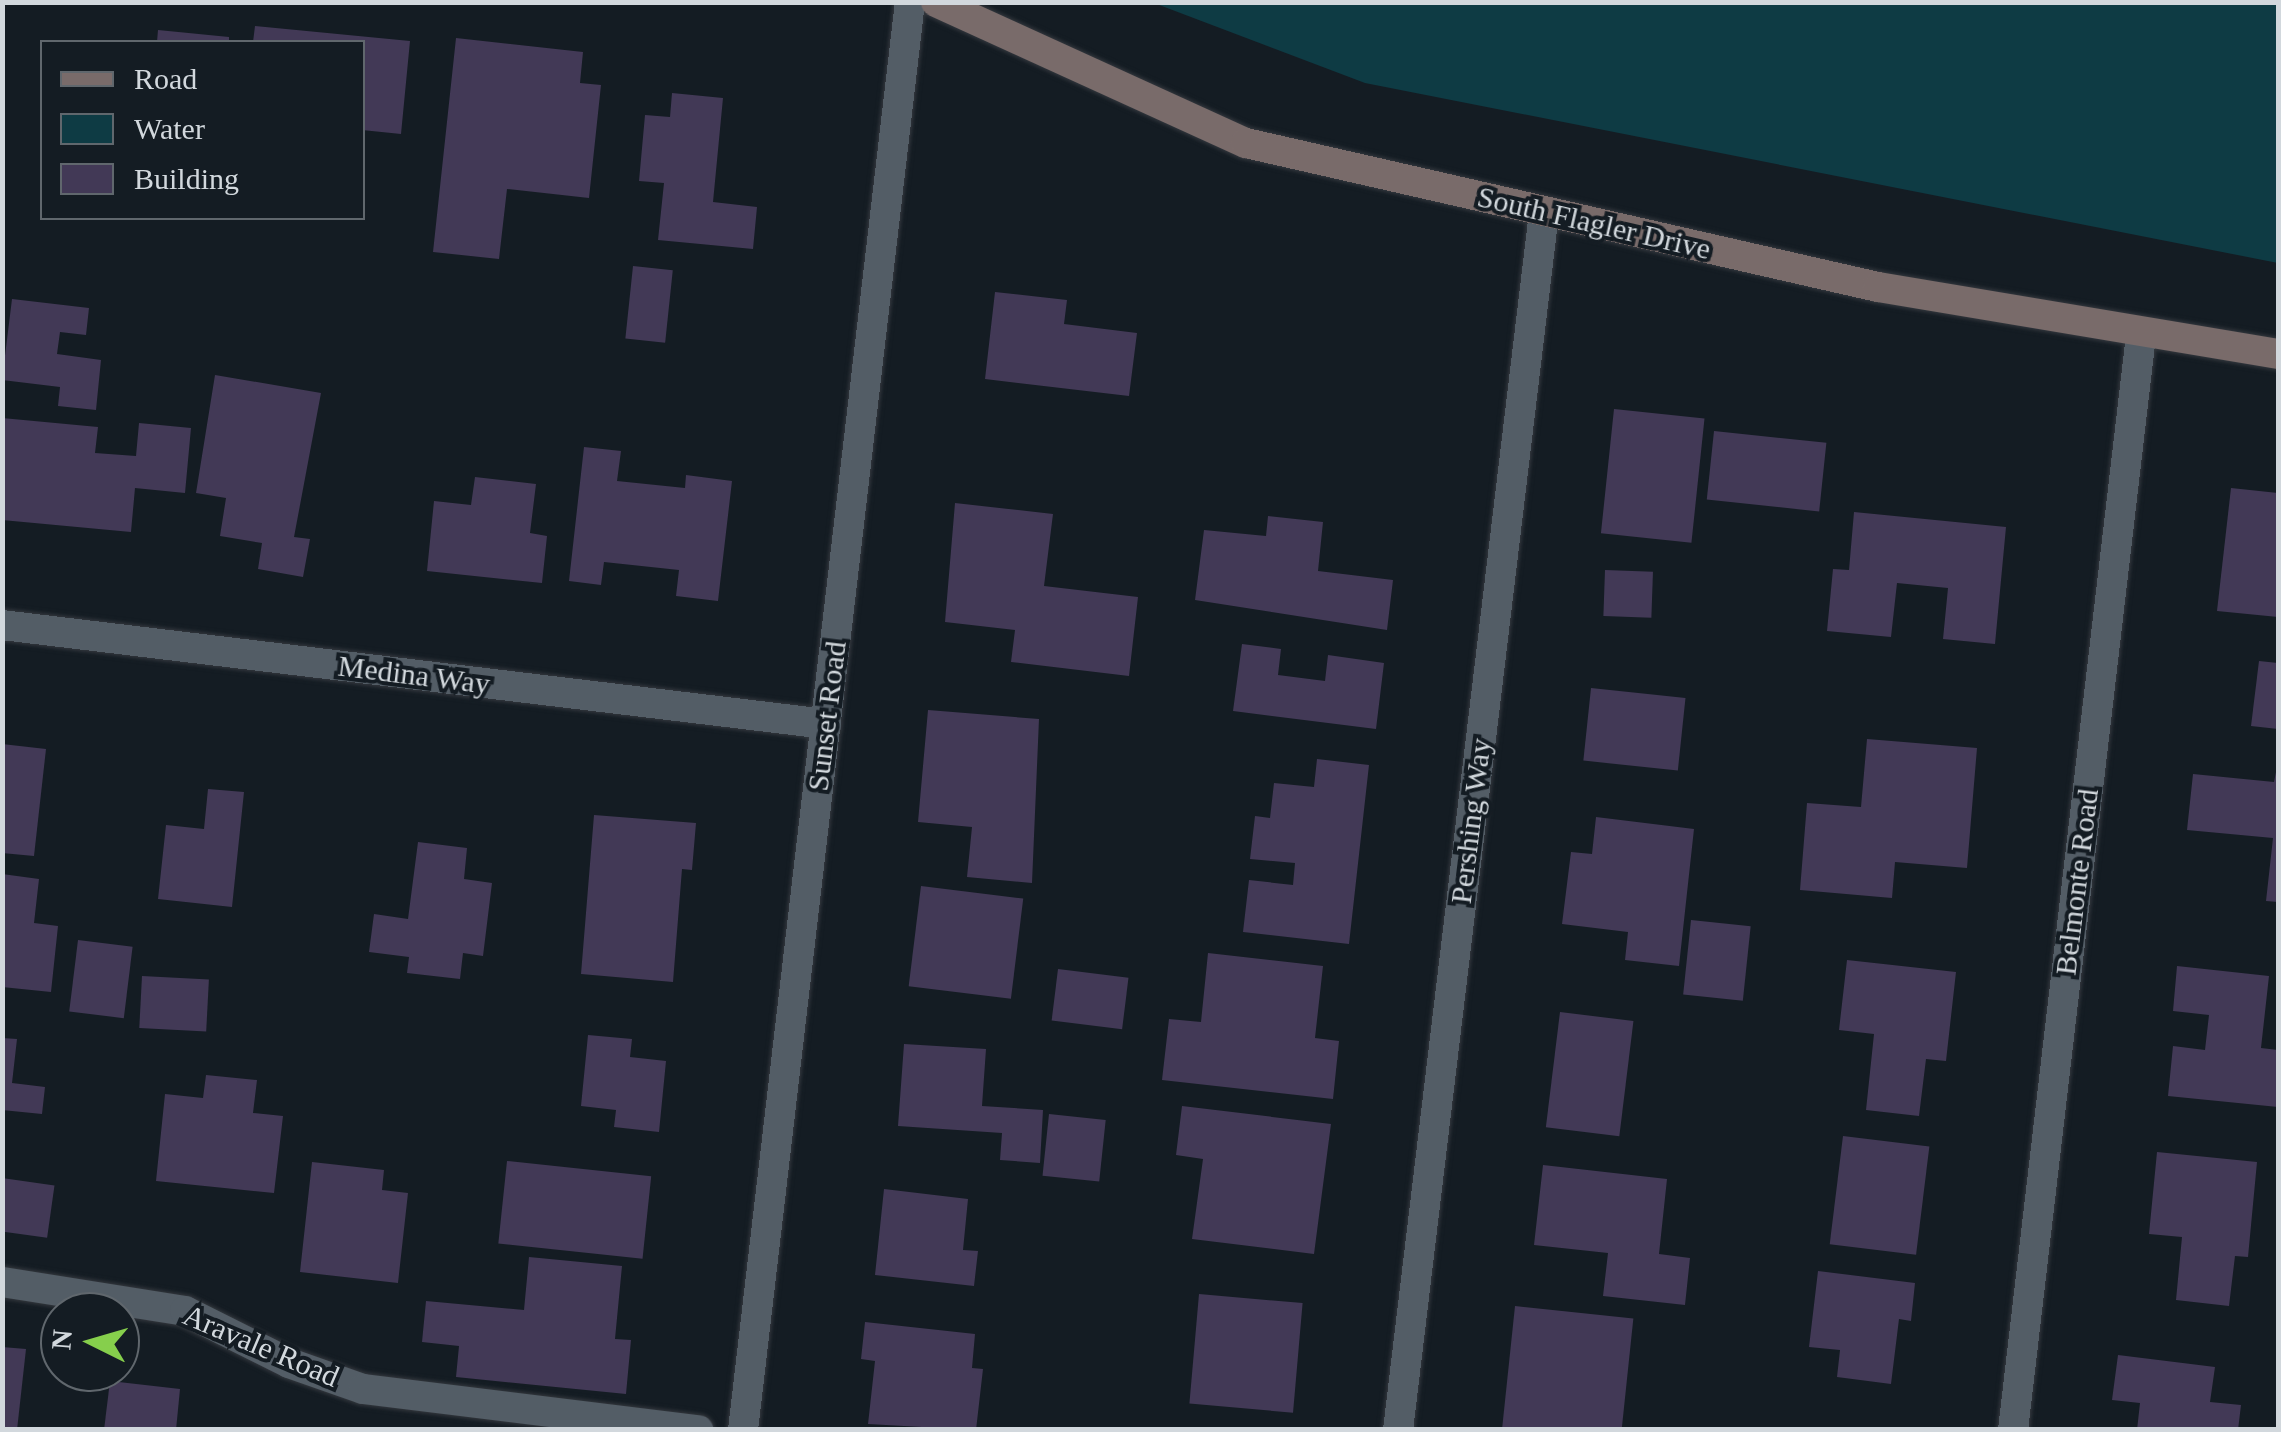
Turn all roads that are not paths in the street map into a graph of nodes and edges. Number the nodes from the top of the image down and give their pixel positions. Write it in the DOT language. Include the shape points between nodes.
graph roads {
  1 [pos="910,2"];
  2 [pos="936,2"];
  3 [pos="1544,212"];
  4 [pos="2141,335"];
  5 [pos="2278,354"];
  6 [pos="2,626"];
  7 [pos="826,724"];
  8 [pos="2,1282"];
  9 [pos="699,1430"];
  10 [pos="743,1430"];
  11 [pos="1398,1430"];
  12 [pos="2013,1430"];
  1 -- 7 [label="street, Sunset Road"];
  2 -- 3 [label="street, South Flagler Drive" via="1246,143"];
  3 -- 4 [label="street, South Flagler Drive" via="1878,286"];
  3 -- 11 [label="street, Pershing Way"];
  4 -- 5 [label="street, South Flagler Drive"];
  4 -- 12 [label="street, Belmonte Road"];
  6 -- 7 [label="street, Medina Way"];
  7 -- 10 [label="street, Sunset Road"];
  8 -- 9 [label="street, Aravale Road" via="184,1311 289,1363 363,1388"];
}
